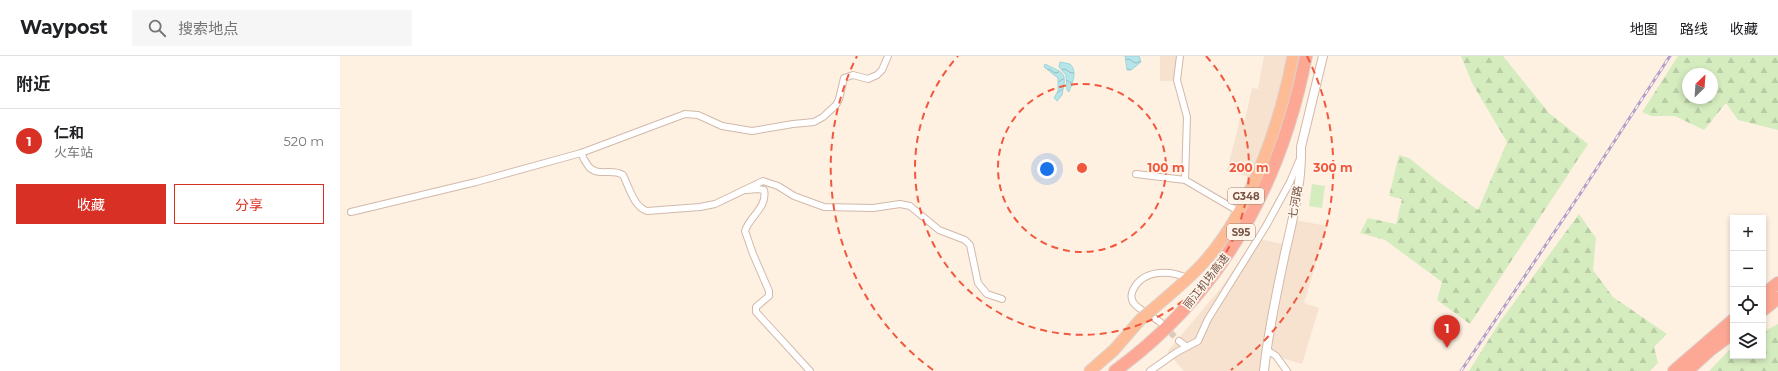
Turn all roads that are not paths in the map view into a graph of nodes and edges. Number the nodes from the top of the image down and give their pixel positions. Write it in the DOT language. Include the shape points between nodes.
graph roads {
  1 [pos="888,56"];
  2 [pos="1180,56"];
  3 [pos="1293,56"];
  4 [pos="1306,56"];
  5 [pos="1314,56"];
  6 [pos="1323,56"];
  7 [pos="580,153"];
  8 [pos="1302,156"];
  9 [pos="1136,174"];
  10 [pos="1185,180"];
  11 [pos="741,191"];
  12 [pos="1238,211"];
  13 [pos="351,212"];
  14 [pos="1187,278"];
  15 [pos="1778,283"];
  16 [pos="1766,293"];
  17 [pos="1778,298"];
  18 [pos="1002,299"];
  19 [pos="1766,308"];
  20 [pos="1160,322"];
  21 [pos="1730,323"];
  22 [pos="1730,335"];
  23 [pos="1179,341"];
  24 [pos="1187,347"];
  25 [pos="1267,350"];
  26 [pos="810,371"];
  27 [pos="1090,371"];
  28 [pos="1115,371"];
  29 [pos="1128,371"];
  30 [pos="1150,371"];
  31 [pos="1264,371"];
  32 [pos="1287,371"];
  33 [pos="1674,371"];
  34 [pos="1687,371"];
  1 -- 7 [label="street" via="878,75 868,79 853,75 844,78 836,105 814,122 752,131 722,126 698,115 685,114"];
  2 -- 10 [label="street" via="1178,80 1187,117"];
  3 -- 12 [label="highway, G348" via="1274,131 1256,177"];
  4 -- 28 [label="highway, 丽江机场高速 / S95" via="1295,106 1276,163 1255,208 1235,242 1185,309 1156,338"];
  5 -- 29 [label="highway, 丽江机场高速 / S95" via="1288,153 1273,191 1253,227 1229,265 1191,314 1161,344"];
  6 -- 8 [label="street, 七河路" via="1301,147"];
  7 -- 11 [label="street" via="590,168 596,172 614,171 623,175 637,205 647,211 715,204"];
  7 -- 13 [label="street" via="476,182"];
  8 -- 24 [label="street" via="1278,204 1208,319 1200,338"];
  8 -- 25 [label="street, 七河路"];
  9 -- 10 [label="street"];
  10 -- 12 [label="street"];
  11 -- 18 [label="street" via="765,181 794,196 824,207 873,208 900,204 910,206 939,230 970,245 978,283 987,294"];
  11 -- 26 [label="street" via="765,191 759,211 745,230 769,291 769,296 756,307 756,312"];
  12 -- 14 [label="highway, G348" via="1212,252"];
  14 -- 20 [label="street" via="1172,273 1155,274 1142,279 1134,288 1131,295 1134,302"];
  14 -- 27 [label="highway, G348, bridge" via="1140,320 1114,350"];
  15 -- 16 [label="highway"];
  17 -- 19 [label="highway"];
  21 -- 33 [label="highway"];
  22 -- 34 [label="highway"];
  23 -- 24 [label="street"];
  24 -- 30 [label="street"];
  25 -- 31 [label="street, 七河路"];
  25 -- 32 [label="street" via="1276,356"];
}
